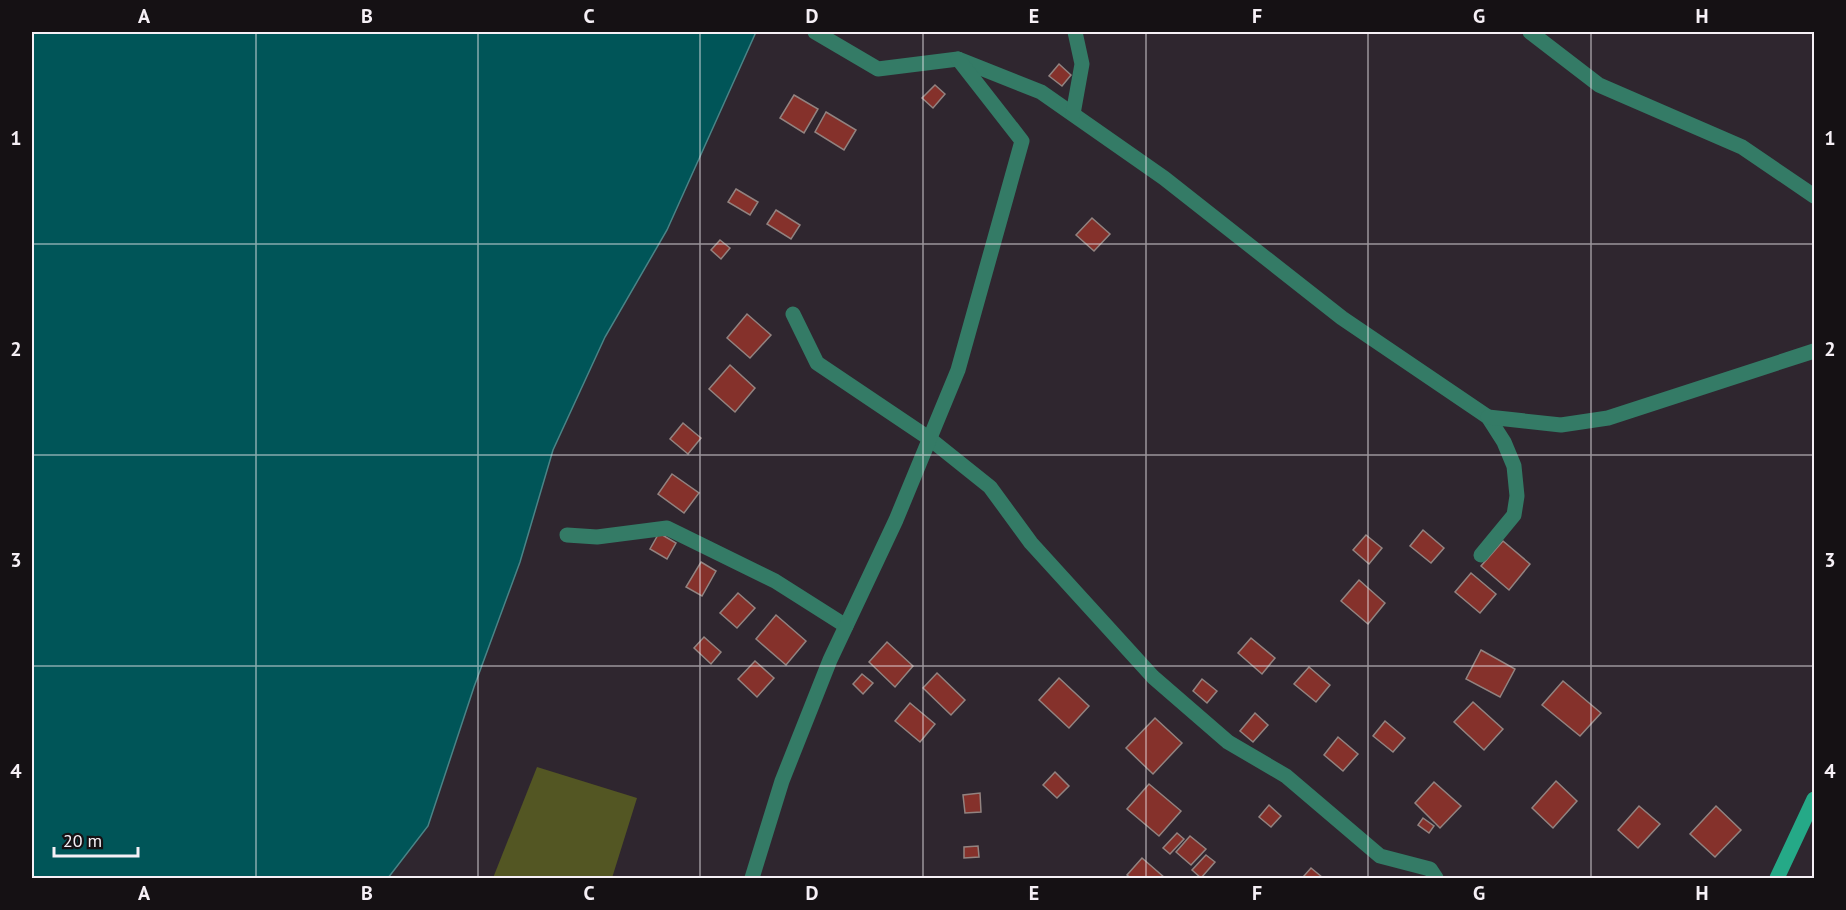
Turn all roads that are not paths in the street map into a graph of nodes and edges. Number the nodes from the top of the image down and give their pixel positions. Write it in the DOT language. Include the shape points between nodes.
graph roads {
  1 [pos="815,32"];
  2 [pos="1076,32"];
  3 [pos="1530,32"];
  4 [pos="958,59"];
  5 [pos="1073,114"];
  6 [pos="1815,196"];
  7 [pos="793,314"];
  8 [pos="1815,351"];
  9 [pos="1488,417"];
  10 [pos="930,439"];
  11 [pos="567,535"];
  12 [pos="1481,555"];
  13 [pos="846,626"];
  14 [pos="1815,800"];
  15 [pos="752,879"];
  16 [pos="1436,879"];
  17 [pos="1777,879"];
  1 -- 4 [label="street" via="878,69"];
  2 -- 5 [label="street" via="1082,64"];
  3 -- 6 [label="street" via="1599,85 1742,147"];
  4 -- 5 [label="street" via="1041,92"];
  4 -- 10 [label="street" via="1022,141 958,370"];
  5 -- 9 [label="street" via="1164,178 1341,318"];
  7 -- 10 [label="street" via="817,363"];
  8 -- 9 [label="street" via="1608,418 1561,425"];
  9 -- 12 [label="street" via="1514,466 1517,496 1514,515"];
  10 -- 13 [label="street"];
  10 -- 16 [label="street" via="990,487 1031,543 1170,692 1228,742 1286,776 1380,856 1430,869"];
  11 -- 13 [label="street" via="597,537 667,528 775,581"];
  13 -- 15 [label="street" via="782,781"];
  14 -- 17 [label="main road"];
}
